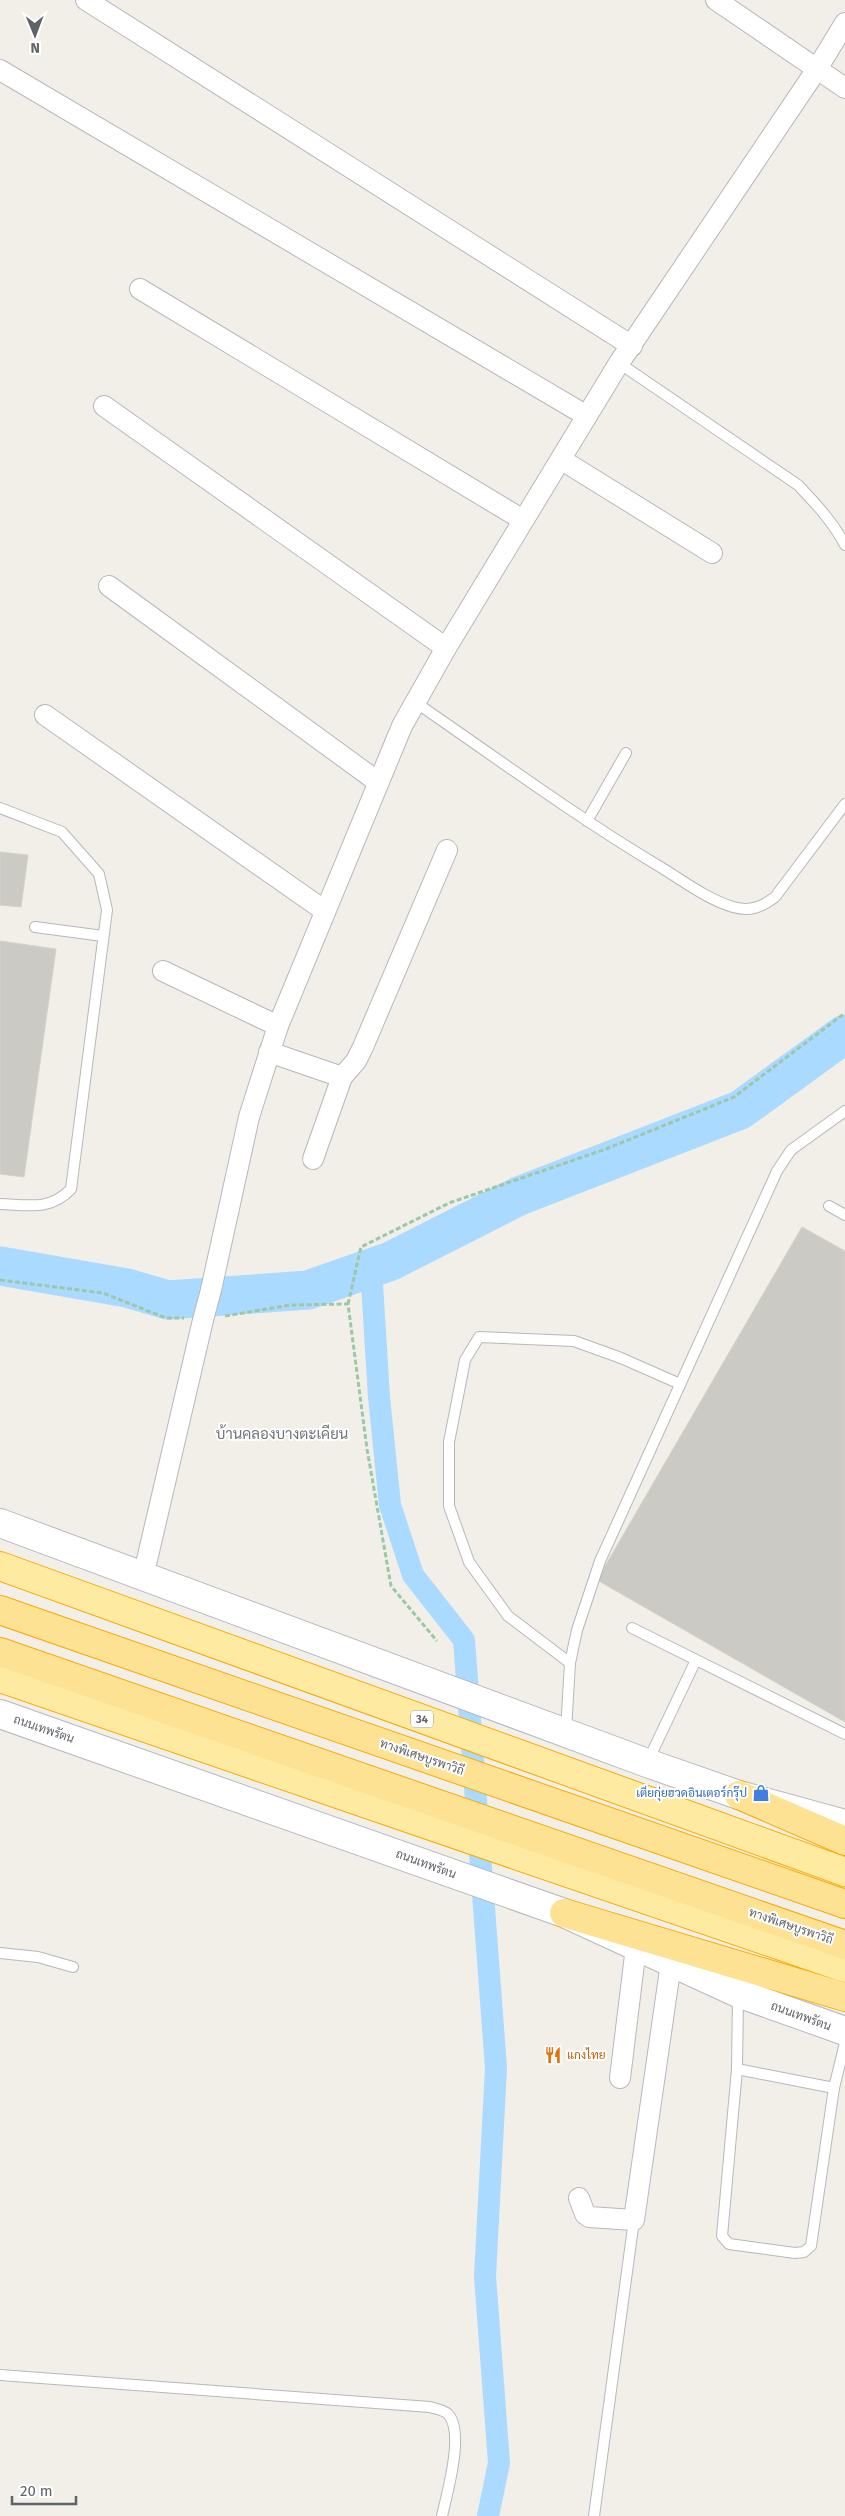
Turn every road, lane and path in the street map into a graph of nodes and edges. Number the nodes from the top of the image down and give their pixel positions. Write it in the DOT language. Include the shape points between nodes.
graph roads {
  1 [pos="86,0"];
  2 [pos="716,0"];
  3 [pos="845,22"];
  4 [pos="817,69"];
  5 [pos="0,70"];
  6 [pos="845,88"];
  7 [pos="140,289"];
  8 [pos="632,346"];
  9 [pos="619,363"];
  10 [pos="104,406"];
  11 [pos="586,416"];
  12 [pos="562,460"];
  13 [pos="523,520"];
  14 [pos="845,545"];
  15 [pos="712,553"];
  16 [pos="109,586"];
  17 [pos="446,648"];
  18 [pos="415,702"];
  19 [pos="45,715"];
  20 [pos="626,753"];
  21 [pos="378,782"];
  22 [pos="845,804"];
  23 [pos="0,808"];
  24 [pos="587,821"];
  25 [pos="446,850"];
  26 [pos="324,911"];
  27 [pos="35,927"];
  28 [pos="102,936"];
  29 [pos="163,971"];
  30 [pos="845,1013"];
  31 [pos="278,1026"];
  32 [pos="269,1052"];
  33 [pos="342,1078"];
  34 [pos="845,1111"];
  35 [pos="313,1159"];
  36 [pos="0,1204"];
  37 [pos="829,1206"];
  38 [pos="845,1215"];
  39 [pos="0,1280"];
  40 [pos="348,1304"];
  41 [pos="206,1318"];
  42 [pos="680,1384"];
  43 [pos="0,1523"];
  44 [pos="0,1566"];
  45 [pos="143,1577"];
  46 [pos="0,1610"];
  47 [pos="632,1628"];
  48 [pos="436,1640"];
  49 [pos="0,1652"];
  50 [pos="696,1660"];
  51 [pos="570,1662"];
  52 [pos="0,1678"];
  53 [pos="0,1714"];
  54 [pos="565,1733"];
  55 [pos="845,1734"];
  56 [pos="647,1763"];
  57 [pos="739,1795"];
  58 [pos="845,1824"];
  59 [pos="845,1841"];
  60 [pos="845,1872"];
  61 [pos="845,1904"];
  62 [pos="564,1913"];
  63 [pos="845,1945"];
  64 [pos="636,1947"];
  65 [pos="0,1953"];
  66 [pos="672,1963"];
  67 [pos="73,1967"];
  68 [pos="845,1968"];
  69 [pos="738,1993"];
  70 [pos="845,1996"];
  71 [pos="845,2031"];
  72 [pos="845,2042"];
  73 [pos="738,2069"];
  74 [pos="620,2078"];
  75 [pos="834,2088"];
  76 [pos="579,2198"];
  77 [pos="634,2220"];
  78 [pos="0,2375"];
  79 [pos="442,2516"];
  80 [pos="594,2516"];
  1 -- 8 [label="street"];
  2 -- 4 [label="street"];
  3 -- 4 [label="street"];
  4 -- 6 [label="street"];
  4 -- 8 [label="street"];
  5 -- 11 [label="street"];
  7 -- 13 [label="street"];
  8 -- 9 [label="street"];
  9 -- 11 [label="street"];
  9 -- 14 [label="lane" via="798,485 819,506"];
  10 -- 17 [label="street"];
  11 -- 12 [label="street"];
  12 -- 13 [label="street"];
  12 -- 15 [label="street"];
  13 -- 17 [label="street"];
  16 -- 21 [label="street"];
  17 -- 18 [label="street"];
  18 -- 21 [label="street"];
  18 -- 24 [label="lane"];
  19 -- 26 [label="street"];
  20 -- 24 [label="lane"];
  21 -- 26 [label="street"];
  22 -- 24 [label="lane" via="775,897 751,910 734,908 716,900"];
  23 -- 28 [label="lane" via="62,832 99,874 106,910"];
  25 -- 33 [label="street" via="363,1048"];
  26 -- 31 [label="street"];
  27 -- 28 [label="lane"];
  28 -- 36 [label="lane" via="71,1189 62,1199 49,1205"];
  29 -- 31 [label="street"];
  30 -- 40 [label="path" via="734,1097 606,1149 449,1203 361,1247"];
  31 -- 32 [label="street"];
  32 -- 33 [label="street"];
  32 -- 41 [label="street, bridge" via="249,1117"];
  33 -- 35 [label="street"];
  34 -- 42 [label="lane" via="791,1150 777,1171"];
  37 -- 38 [label="lane"];
  39 -- 41 [label="path" via="103,1294 166,1318"];
  40 -- 41 [label="path" via="290,1305"];
  40 -- 48 [label="path" via="367,1449 391,1586"];
  41 -- 45 [label="street"];
  42 -- 51 [label="lane" via="600,1561"];
  42 -- 51 [label="lane" via="574,1341 479,1337 465,1360 449,1451 449,1506 469,1562 508,1616"];
  43 -- 45 [label="main road"];
  44 -- 60 [label="highway, 34"];
  45 -- 54 [label="main road"];
  46 -- 61 [label="highway, ทางพิเศษบูรพาวิถี"];
  47 -- 50 [label="lane"];
  49 -- 63 [label="highway, ทางพิเศษบูรพาวิถี"];
  50 -- 55 [label="lane"];
  50 -- 56 [label="lane"];
  51 -- 54 [label="lane"];
  52 -- 68 [label="highway"];
  53 -- 62 [label="main road, ถนนเทพรัตน"];
  54 -- 56 [label="main road"];
  56 -- 57 [label="main road"];
  57 -- 58 [label="main road"];
  57 -- 59 [label="highway"];
  62 -- 64 [label="main road, ถนนเทพรัตน"];
  62 -- 70 [label="highway"];
  64 -- 66 [label="main road, ถนนเทพรัตน"];
  64 -- 74 [label="street"];
  65 -- 67 [label="lane" via="38,1957"];
  66 -- 69 [label="main road, ถนนเทพรัตน"];
  66 -- 77 [label="street"];
  69 -- 71 [label="main road, ถนนเทพรัตน"];
  69 -- 73 [label="lane"];
  72 -- 75 [label="lane"];
  73 -- 75 [label="lane"];
  73 -- 75 [label="lane" via="722,2236 730,2244 795,2253 804,2252 811,2246"];
  76 -- 77 [label="street" via="589,2217"];
  77 -- 80 [label="lane"];
  78 -- 79 [label="lane" via="430,2407 446,2412 452,2419 456,2441"];
}
